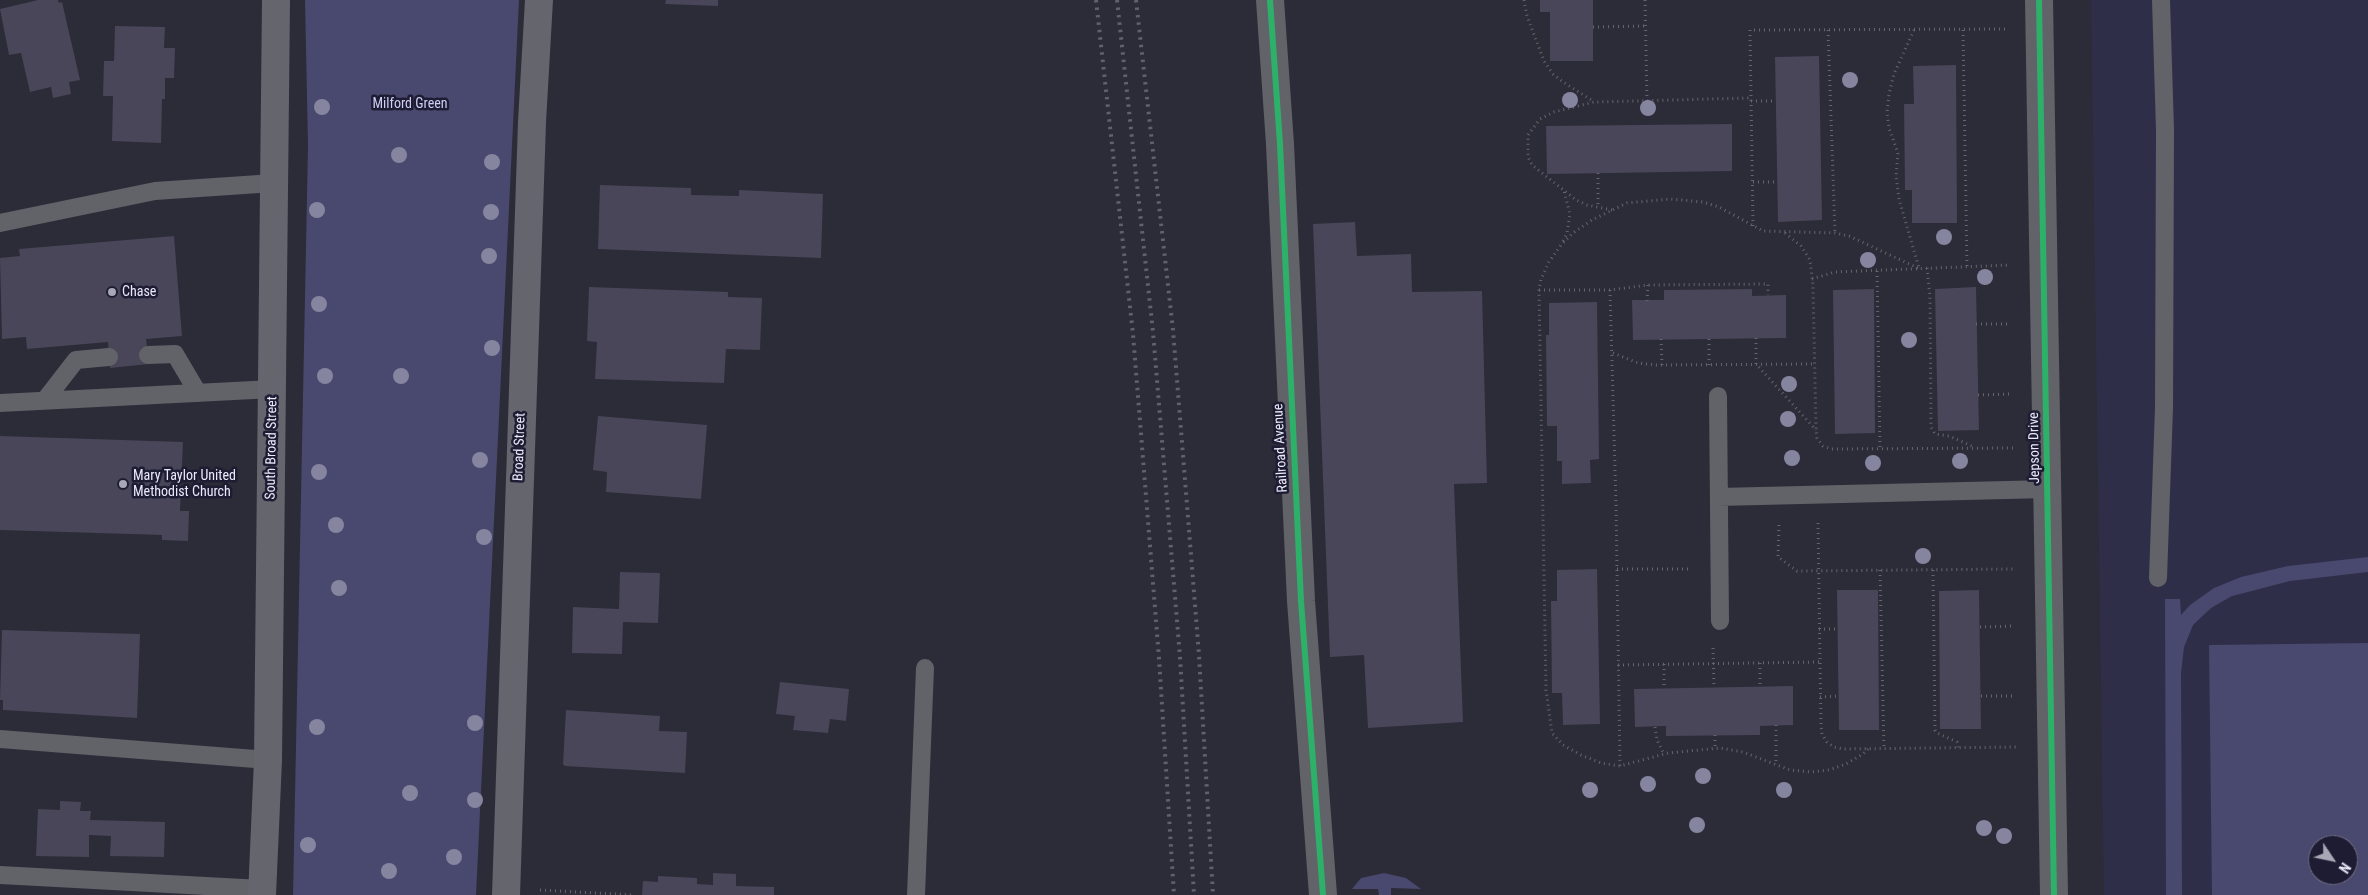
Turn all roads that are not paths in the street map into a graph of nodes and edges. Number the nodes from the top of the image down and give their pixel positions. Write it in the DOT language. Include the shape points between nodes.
graph roads {
  1 [pos="276,0"];
  2 [pos="539,0"];
  3 [pos="1270,0"];
  4 [pos="2039,0"];
  5 [pos="2161,0"];
  6 [pos="274,183"];
  7 [pos="0,223"];
  8 [pos="148,355"];
  9 [pos="109,357"];
  10 [pos="273,389"];
  11 [pos="198,393"];
  12 [pos="1718,396"];
  13 [pos="45,400"];
  14 [pos="0,403"];
  15 [pos="2048,489"];
  16 [pos="1719,497"];
  17 [pos="2158,578"];
  18 [pos="1720,621"];
  19 [pos="925,668"];
  20 [pos="0,739"];
  21 [pos="268,760"];
  22 [pos="0,875"];
  23 [pos="262,892"];
  24 [pos="506,895"];
  25 [pos="916,895"];
  26 [pos="1323,895"];
  27 [pos="2054,895"];
  1 -- 6 [label="main road, South Broad Street"];
  2 -- 24 [label="main road, Broad Street"];
  3 -- 26 [label="street, Railroad Avenue" via="1280,144 1301,601"];
  4 -- 15 [label="street, Jepson Drive"];
  5 -- 17 [label="lane" via="2165,130 2164,408"];
  6 -- 7 [label="lane" via="155,191"];
  6 -- 10 [label="main road, South Broad Street"];
  8 -- 11 [label="lane" via="175,354"];
  9 -- 13 [label="lane" via="76,360"];
  10 -- 11 [label="lane"];
  10 -- 21 [label="main road, South Broad Street"];
  11 -- 13 [label="lane"];
  12 -- 16 [label="lane"];
  13 -- 14 [label="lane"];
  15 -- 16 [label="lane"];
  15 -- 27 [label="street, Jepson Drive"];
  16 -- 18 [label="lane"];
  19 -- 25 [label="lane"];
  20 -- 21 [label="lane"];
  21 -- 23 [label="main road, South Broad Street"];
  22 -- 23 [label="lane"];
}
